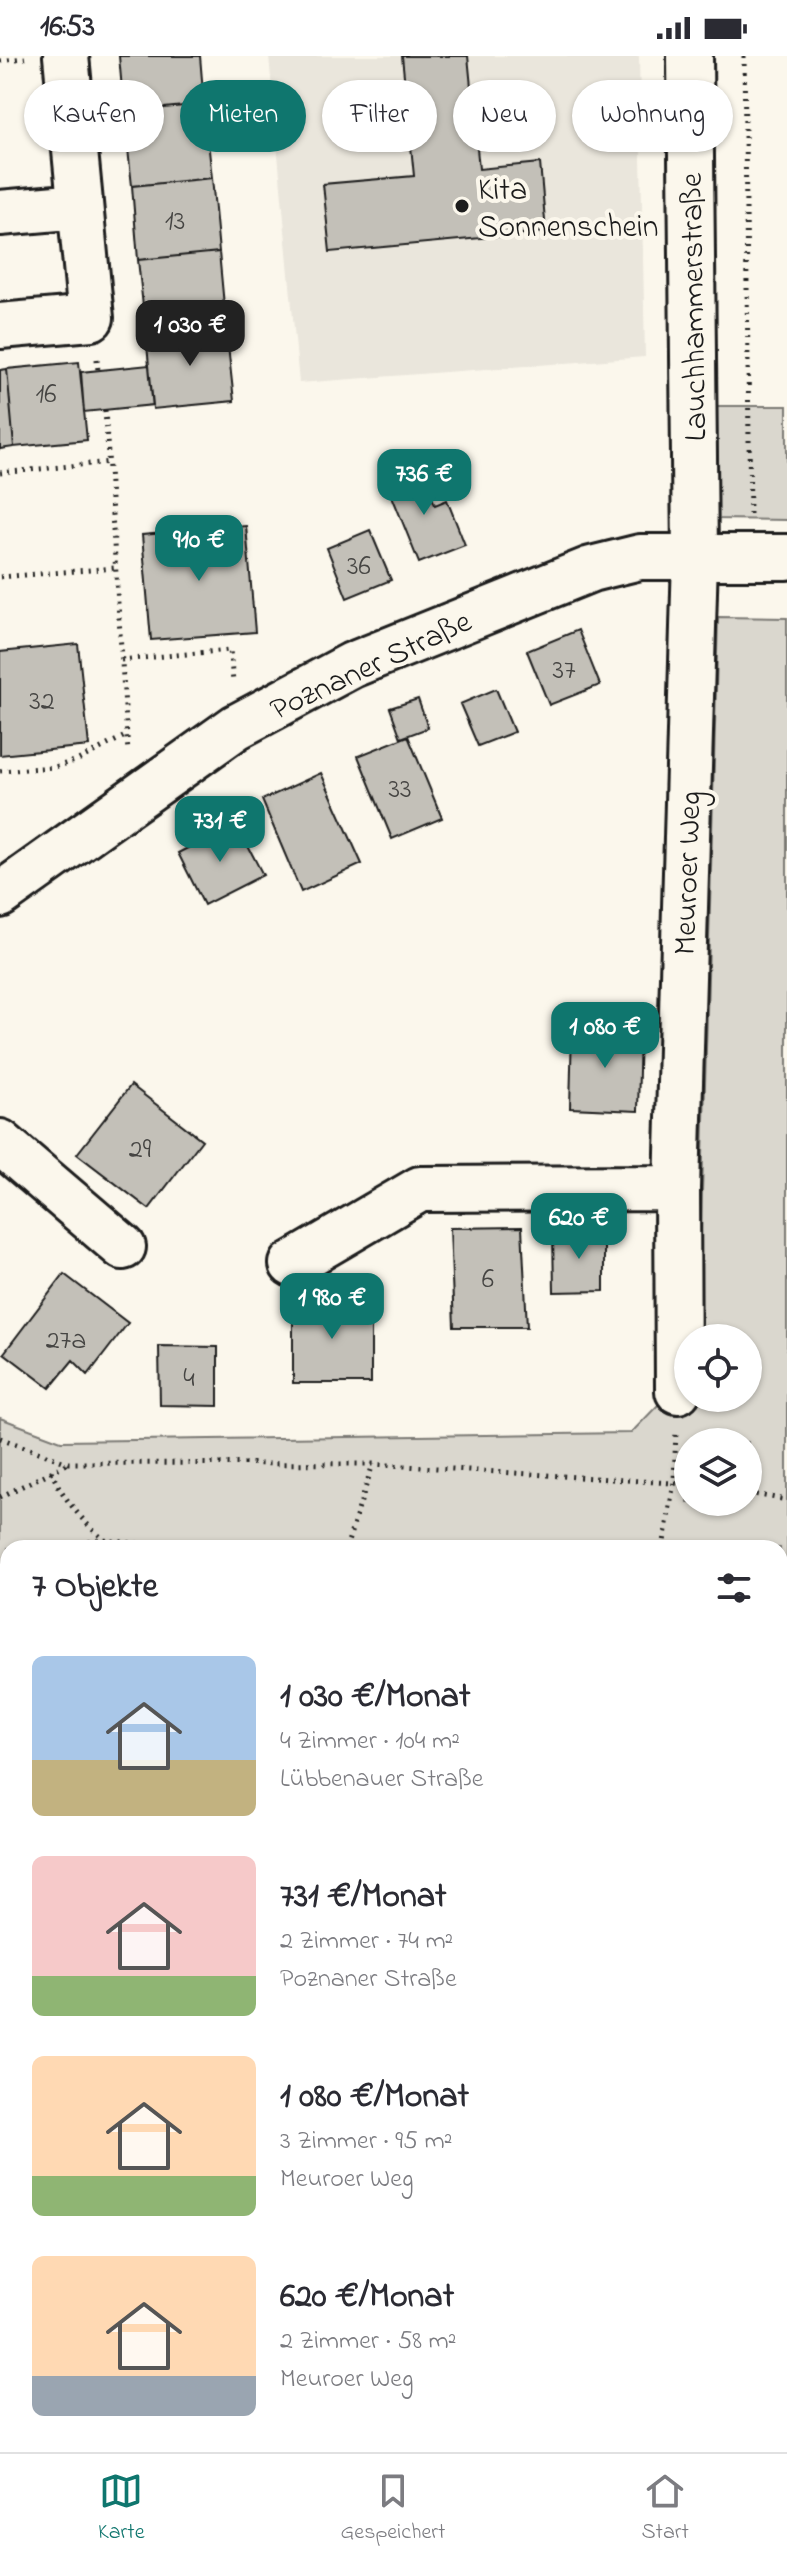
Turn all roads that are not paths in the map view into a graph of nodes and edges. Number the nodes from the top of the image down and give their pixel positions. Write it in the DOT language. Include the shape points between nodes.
graph roads {
  1 [pos="66,56"];
  2 [pos="690,56"];
  3 [pos="80,206"];
  4 [pos="0,213"];
  5 [pos="0,326"];
  6 [pos="695,557"];
  7 [pos="769,557"];
  8 [pos="0,895"];
  9 [pos="0,1142"];
  10 [pos="677,1188"];
  11 [pos="123,1247"];
  12 [pos="292,1264"];
  13 [pos="678,1324"];
  1 -- 3 [label="street"];
  2 -- 6 [label="street, Lauchhammerstraße"];
  3 -- 4 [label="street"];
  3 -- 5 [label="street" via="91,318"];
  6 -- 7 [label="street, Poznaner Straße"];
  6 -- 8 [label="street, Poznaner Straße" via="640,557 591,569 352,665 236,727"];
  6 -- 10 [label="street, Meuroer Weg"];
  9 -- 11 [label="street"];
  10 -- 12 [label="street" via="420,1189"];
  10 -- 13 [label="street, Meuroer Weg"];
}
